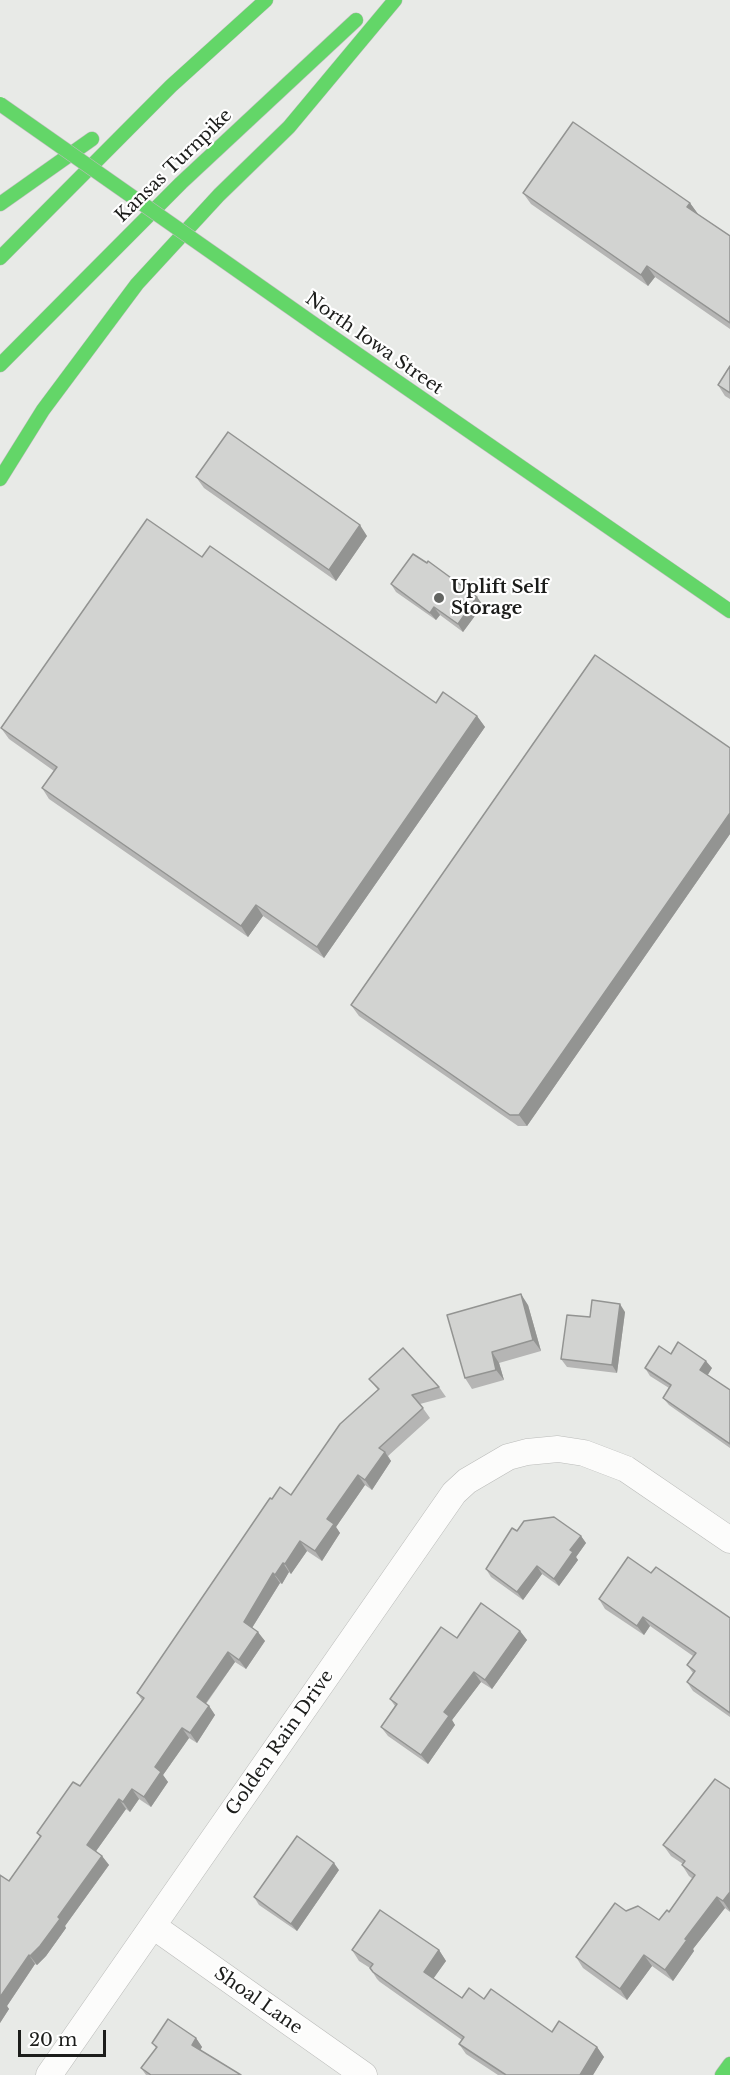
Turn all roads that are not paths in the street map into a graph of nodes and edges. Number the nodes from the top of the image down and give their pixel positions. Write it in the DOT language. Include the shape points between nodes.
graph roads {
  1 [pos="266,0"];
  2 [pos="378,0"];
  3 [pos="395,0"];
  4 [pos="171,86"];
  5 [pos="0,104"];
  6 [pos="0,204"];
  7 [pos="0,258"];
  8 [pos="0,365"];
  9 [pos="0,479"];
  10 [pos="730,611"];
  11 [pos="730,1540"];
  12 [pos="153,1926"];
  13 [pos="730,2064"];
  14 [pos="49,2075"];
  15 [pos="364,2075"];
  16 [pos="722,2075"];
  1 -- 4 [label="main road"];
  2 -- 8 [label="main road, Kansas Turnpike" via="181,183"];
  3 -- 9 [label="main road" via="288,127 138,284 43,410"];
  4 -- 6 [label="main road"];
  4 -- 7 [label="main road"];
  5 -- 10 [label="main road, North Iowa Street, bridge"];
  11 -- 12 [label="street, Golden Rain Drive" via="614,1463 584,1453 543,1450 508,1457 479,1473 454,1493"];
  12 -- 14 [label="street, Golden Rain Drive"];
  12 -- 15 [label="street, Shoal Lane"];
  13 -- 16 [label="main road"];
}
